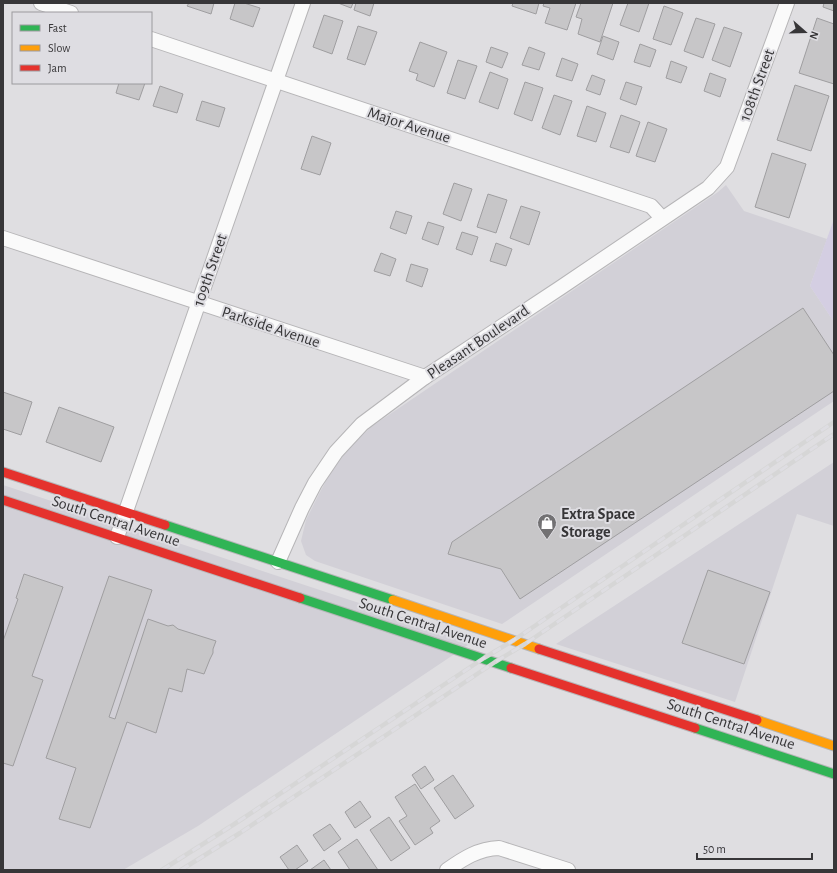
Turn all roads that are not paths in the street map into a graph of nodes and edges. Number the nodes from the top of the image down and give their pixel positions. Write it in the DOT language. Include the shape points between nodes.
graph roads {
  1 [pos="41,3"];
  2 [pos="303,3"];
  3 [pos="786,3"];
  4 [pos="68,12"];
  5 [pos="152,39"];
  6 [pos="276,80"];
  7 [pos="727,167"];
  8 [pos="662,218"];
  9 [pos="3,238"];
  10 [pos="198,303"];
  11 [pos="425,378"];
  12 [pos="3,472"];
  13 [pos="3,500"];
  14 [pos="126,512"];
  15 [pos="117,537"];
  16 [pos="278,562"];
  17 [pos="834,746"];
  18 [pos="834,774"];
  19 [pos="447,870"];
  20 [pos="568,870"];
  1 -- 4 [label="street"];
  2 -- 6 [label="street, 109th Street"];
  3 -- 7 [label="street, 108th Street"];
  5 -- 6 [label="street, Major Avenue"];
  6 -- 8 [label="street, Major Avenue" via="651,206"];
  6 -- 10 [label="street, 109th Street"];
  7 -- 8 [label="street, Pleasant Boulevard" via="708,188"];
  8 -- 11 [label="street, Pleasant Boulevard"];
  9 -- 10 [label="street, Parkside Avenue"];
  10 -- 11 [label="street, Parkside Avenue"];
  10 -- 14 [label="street, 109th Street"];
  11 -- 16 [label="street, Pleasant Boulevard" via="362,424 336,452 315,483"];
  12 -- 14 [label="street, South Central Avenue"];
  13 -- 15 [label="street, South Central Avenue"];
  14 -- 15 [label="street, 109th Street"];
  14 -- 16 [label="street, South Central Avenue"];
  15 -- 18 [label="street, South Central Avenue"];
  16 -- 17 [label="street, South Central Avenue"];
  19 -- 20 [label="street" via="465,858 488,849 499,848"];
}
